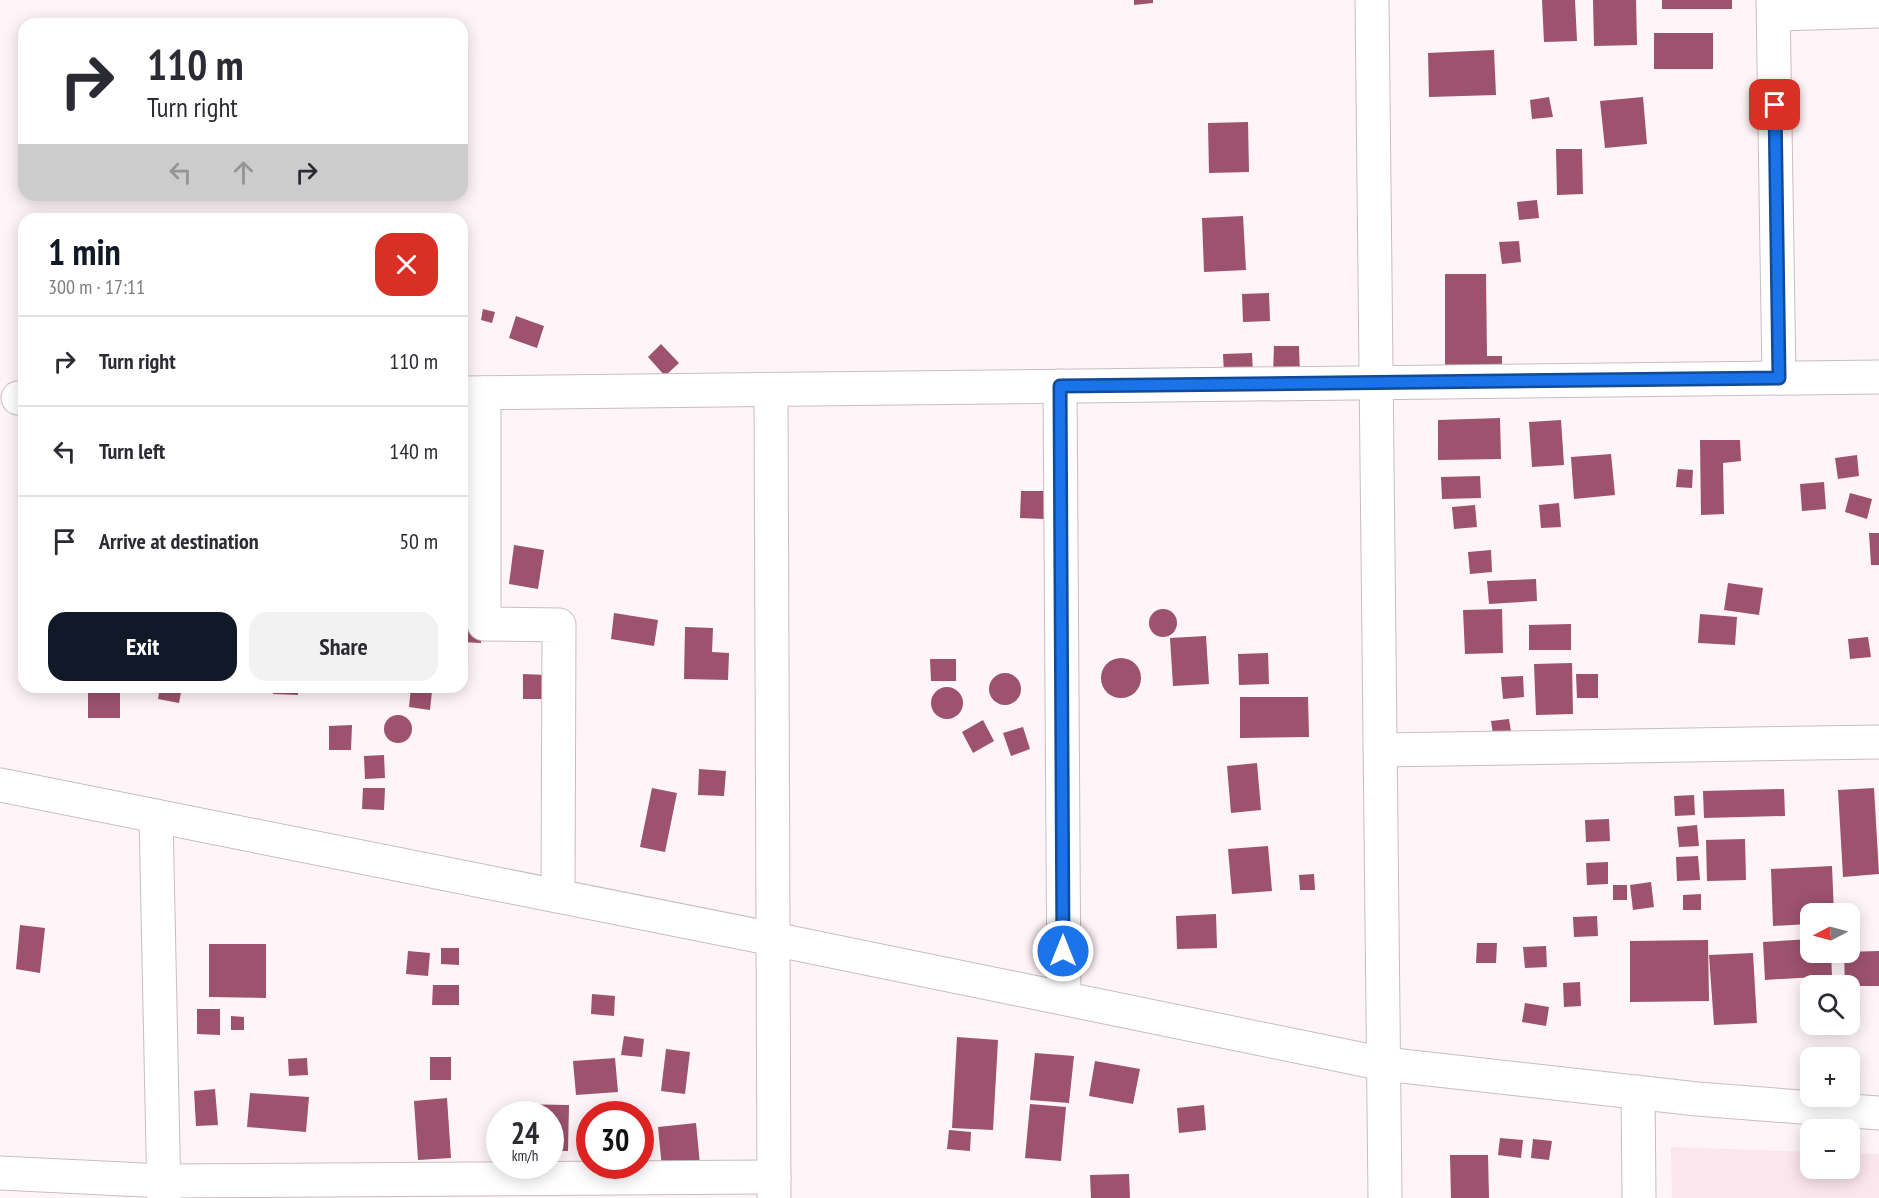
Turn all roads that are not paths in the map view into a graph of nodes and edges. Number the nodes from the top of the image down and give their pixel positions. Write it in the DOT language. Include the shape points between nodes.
graph roads {
  1 [pos="1372,0"];
  2 [pos="1774,7"];
  3 [pos="1879,11"];
  4 [pos="1879,377"];
  5 [pos="1779,378"];
  6 [pos="1376,383"];
  7 [pos="1060,386"];
  8 [pos="771,390"];
  9 [pos="473,393"];
  10 [pos="1879,742"];
  11 [pos="1380,750"];
  12 [pos="0,785"];
  13 [pos="156,816"];
  14 [pos="558,896"];
  15 [pos="773,939"];
  16 [pos="1064,998"];
  17 [pos="1384,1064"];
  18 [pos="1638,1092"];
  19 [pos="1879,1113"];
  20 [pos="0,1173"];
  21 [pos="774,1187"];
  22 [pos="480,1188"];
  23 [pos="164,1190"];
  24 [pos="1385,1198"];
  25 [pos="1640,1198"];
  1 -- 6 [label="street"];
  2 -- 3 [label="street"];
  2 -- 5 [label="street"];
  4 -- 5 [label="street"];
  5 -- 6 [label="street"];
  6 -- 7 [label="street"];
  6 -- 11 [label="street"];
  7 -- 8 [label="street"];
  7 -- 16 [label="street"];
  8 -- 9 [label="street"];
  8 -- 15 [label="street"];
  9 -- 14 [label="street" via="484,624 559,625"];
  10 -- 11 [label="street"];
  11 -- 17 [label="street"];
  12 -- 13 [label="street"];
  13 -- 14 [label="street"];
  13 -- 23 [label="street"];
  14 -- 15 [label="street"];
  15 -- 16 [label="street"];
  15 -- 21 [label="street"];
  16 -- 17 [label="street"];
  17 -- 18 [label="street"];
  17 -- 24 [label="street"];
  18 -- 19 [label="street"];
  18 -- 25 [label="street"];
  20 -- 23 [label="street"];
  21 -- 22 [label="street"];
  22 -- 23 [label="street"];
}
